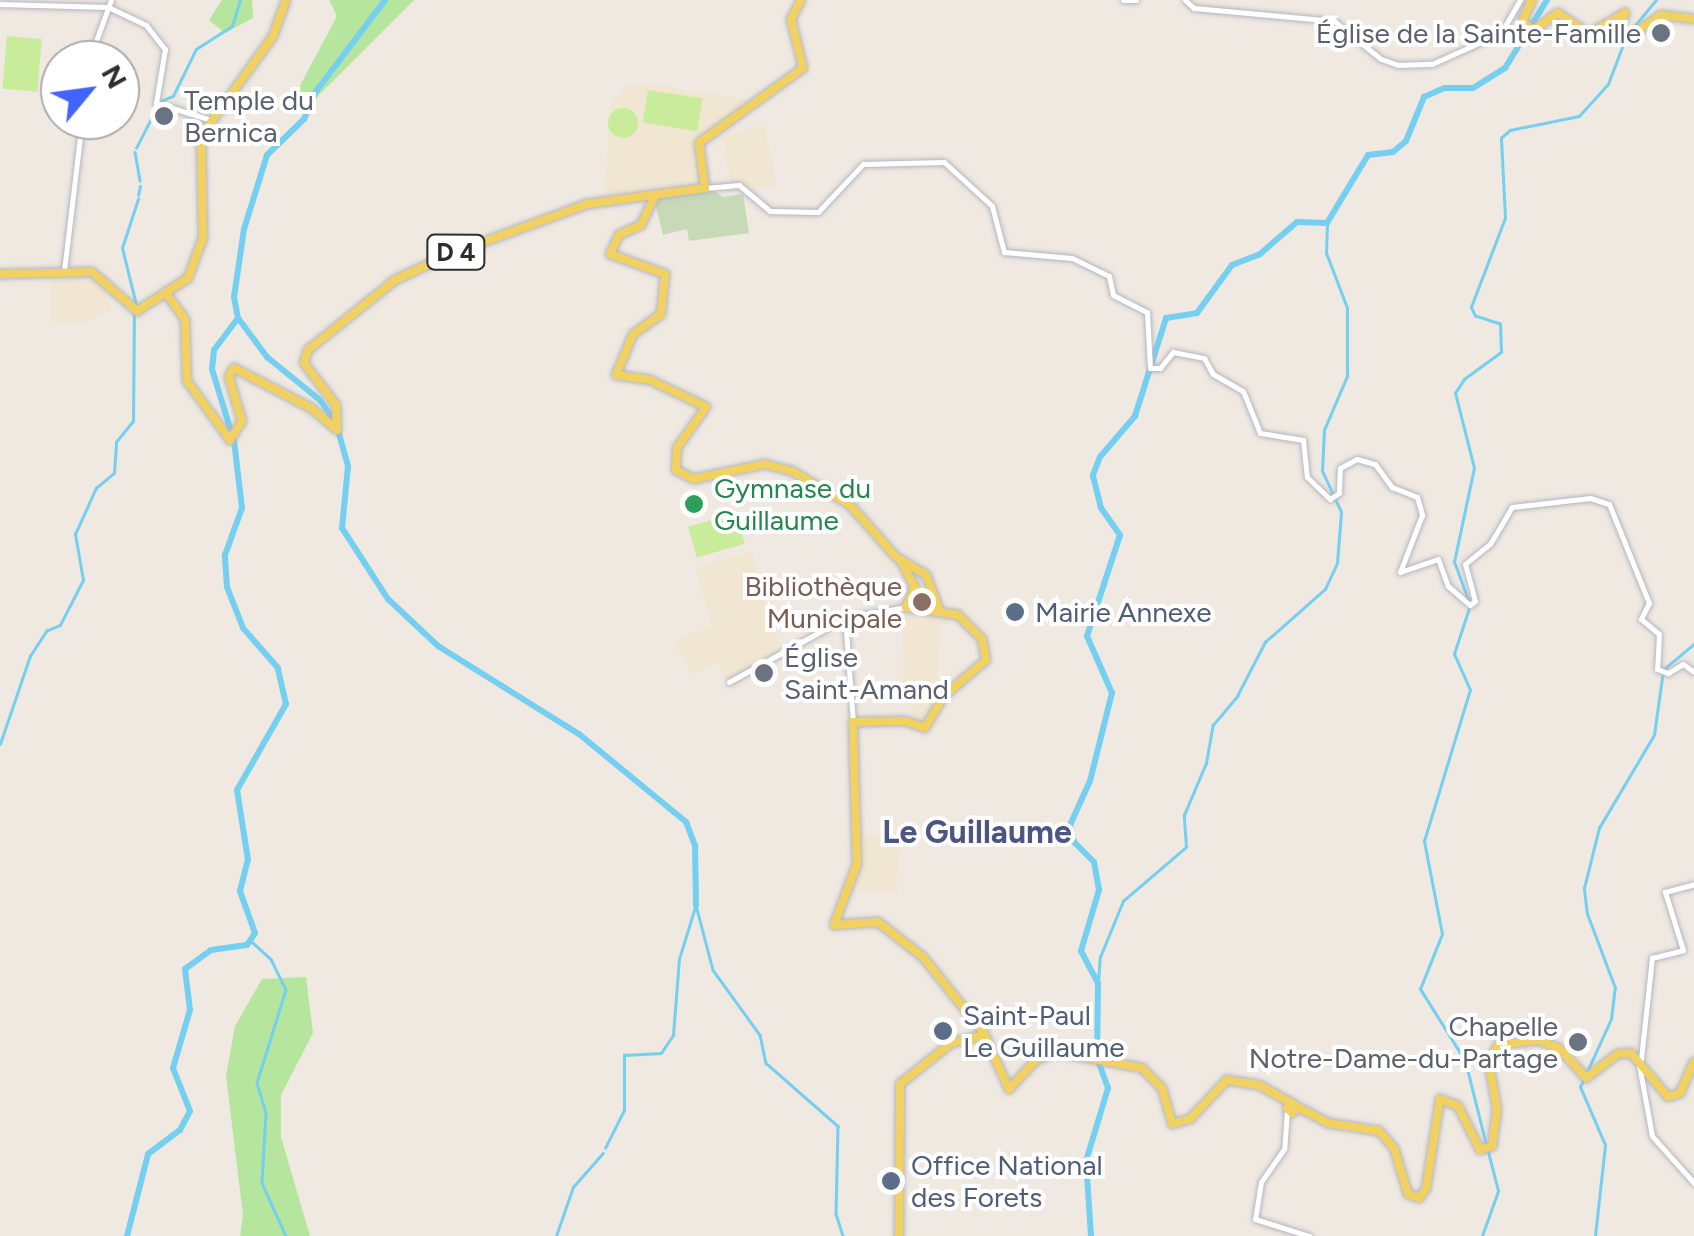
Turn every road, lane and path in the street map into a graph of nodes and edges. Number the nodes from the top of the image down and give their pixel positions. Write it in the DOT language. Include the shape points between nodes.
graph roads {
  1 [pos="286,0"];
  2 [pos="802,0"];
  3 [pos="1122,0"];
  4 [pos="1136,0"];
  5 [pos="1185,0"];
  6 [pos="1520,0"];
  7 [pos="1532,0"];
  8 [pos="110,3"];
  9 [pos="0,4"];
  10 [pos="1694,18"];
  11 [pos="96,40"];
  12 [pos="208,120"];
  13 [pos="80,140"];
  14 [pos="705,188"];
  15 [pos="644,202"];
  16 [pos="64,271"];
  17 [pos="0,274"];
  18 [pos="168,296"];
  19 [pos="902,563"];
  20 [pos="906,607"];
  21 [pos="940,609"];
  22 [pos="844,618"];
  23 [pos="1694,672"];
  24 [pos="729,682"];
  25 [pos="853,722"];
  26 [pos="1694,884"];
  27 [pos="986,1035"];
  28 [pos="1642,1060"];
  29 [pos="1694,1062"];
  30 [pos="1292,1108"];
  31 [pos="1694,1184"];
  32 [pos="899,1236"];
  33 [pos="1309,1236"];
  1 -- 12 [label="main road" via="273,36"];
  2 -- 14 [label="main road" via="791,19 803,68 699,143"];
  3 -- 4 [label="street"];
  5 -- 6 [label="street" via="1194,8 1334,21 1381,59 1398,64 1432,64 1490,37"];
  7 -- 10 [label="main road" via="1523,24 1533,30 1558,12 1589,34 1625,13 1620,33 1626,39 1661,15"];
  8 -- 9 [label="street"];
  8 -- 11 [label="street"];
  8 -- 12 [label="street" via="162,40 156,103"];
  12 -- 18 [label="main road" via="200,147 202,250 188,278"];
  13 -- 16 [label="street"];
  14 -- 15 [label="main road, D 4"];
  14 -- 23 [label="street" via="739,185 770,211 818,212 863,164 944,162 992,206 1004,252 1072,258 1105,274 1115,297 1146,310 1150,368 1160,368 1173,352 1204,358 1213,374 1246,395 1260,433 1303,440 1307,476 1330,498 1340,493 1340,468 1356,459 1375,464 1392,487 1417,497 1422,514 1400,572 1438,559 1448,586 1470,605 1475,601 1465,564 1485,550 1512,507 1590,498 1610,504 1649,603 1642,619 1659,634 1657,670 1668,673 1683,664"];
  15 -- 18 [label="main road, D 4" via="587,204 451,254 367,301 303,358 337,427 237,368 229,376 242,411 232,438 187,381 186,319"];
  15 -- 19 [label="main road" via="641,225 619,235 610,254 665,274 661,314 634,334 616,375 650,380 706,407 677,448 679,474 694,479 778,465 850,505"];
  16 -- 17 [label="main road"];
  16 -- 18 [label="main road" via="98,274 137,311"];
  19 -- 20 [label="main road" via="915,588"];
  19 -- 21 [label="main road" via="926,575"];
  20 -- 21 [label="main road"];
  20 -- 22 [label="street"];
  21 -- 25 [label="main road" via="978,633 986,649 984,666 944,696 924,728 906,721"];
  22 -- 24 [label="street"];
  22 -- 25 [label="street"];
  25 -- 27 [label="main road" via="856,864 834,925 880,924 923,958"];
  26 -- 28 [label="street" via="1665,892 1683,950 1652,958"];
  27 -- 30 [label="main road" via="1008,1089 1045,1056 1092,1057 1135,1064 1156,1080 1172,1124 1190,1119 1227,1080"];
  27 -- 32 [label="main road" via="951,1043 900,1084"];
  28 -- 29 [label="main road" via="1668,1098 1680,1093"];
  28 -- 30 [label="main road" via="1621,1052 1581,1075 1567,1054 1539,1040 1498,1046 1489,1064 1497,1110 1492,1146 1483,1152 1458,1106 1440,1099 1426,1190 1418,1198 1408,1194 1394,1148 1379,1131 1328,1123"];
  28 -- 31 [label="street" via="1648,1128"];
  30 -- 33 [label="street" via="1284,1149 1261,1182 1254,1219"];
}
